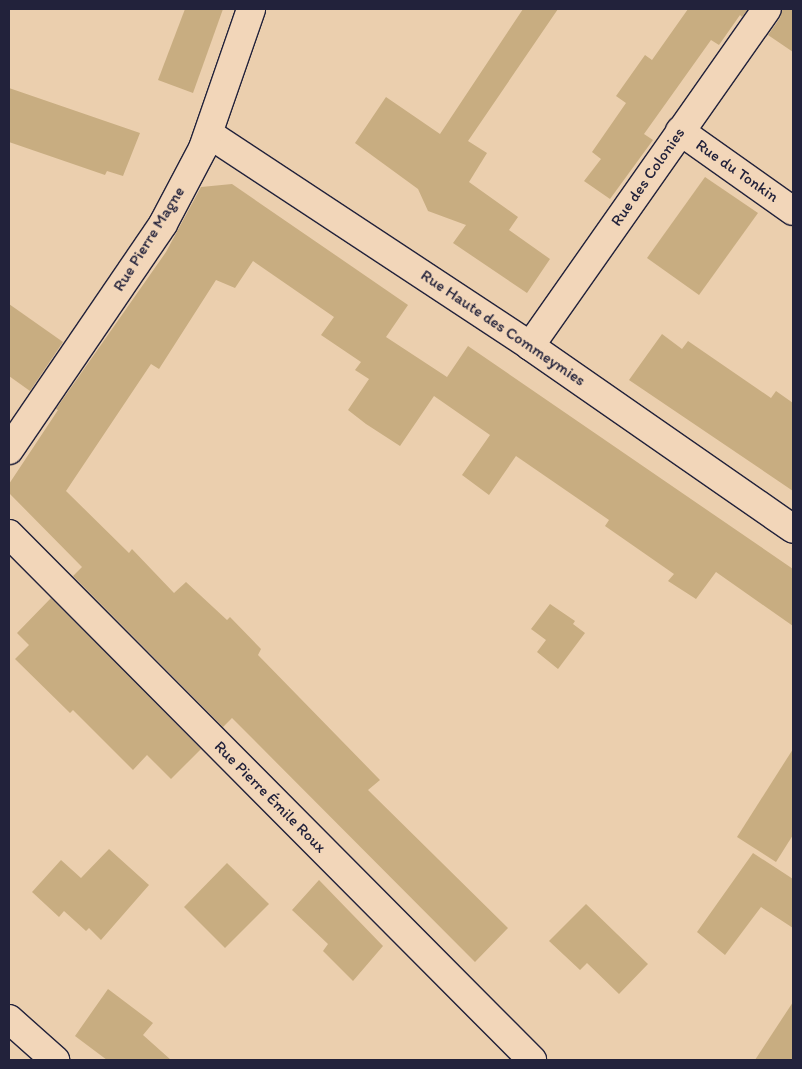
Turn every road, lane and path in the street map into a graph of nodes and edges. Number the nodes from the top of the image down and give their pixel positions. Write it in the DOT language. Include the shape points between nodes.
graph roads {
  1 [pos="251,9"];
  2 [pos="767,9"];
  3 [pos="680,131"];
  4 [pos="208,134"];
  5 [pos="793,211"];
  6 [pos="530,346"];
  7 [pos="9,450"];
  8 [pos="793,529"];
  9 [pos="9,534"];
  10 [pos="9,1019"];
  11 [pos="55,1060"];
  12 [pos="532,1060"];
  1 -- 4 [label="street, Rue Pierre Magne"];
  2 -- 3 [label="street, Rue des Colonies"];
  3 -- 5 [label="street, Rue du Tonkin"];
  3 -- 6 [label="street, Rue des Colonies"];
  4 -- 6 [label="street, Rue Haute des Commeymies"];
  4 -- 7 [label="street, Rue Pierre Magne" via="163,224"];
  6 -- 8 [label="street, Rue Haute des Commeymies"];
  9 -- 12 [label="street, Rue Pierre Émile Roux"];
  10 -- 11 [label="street"];
}
